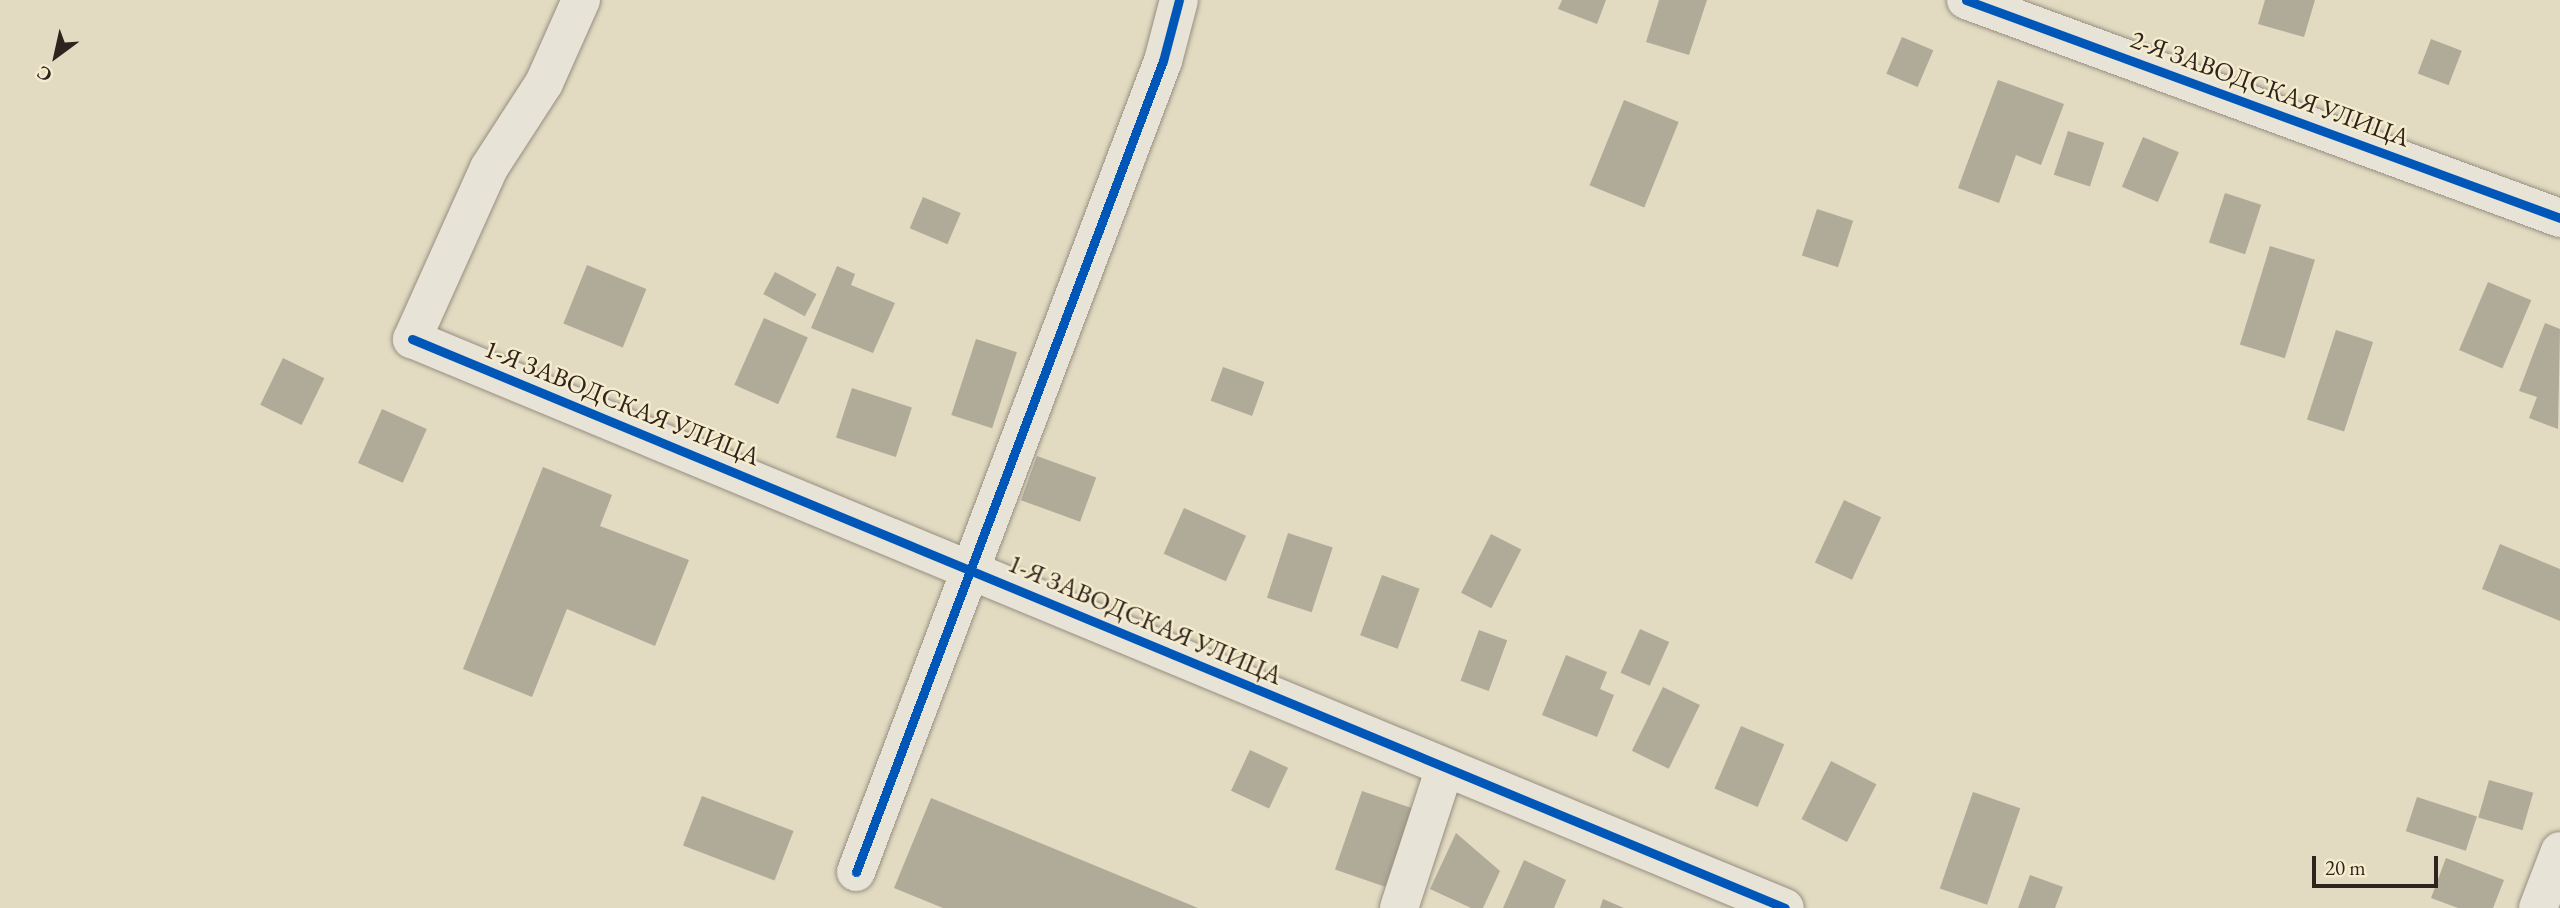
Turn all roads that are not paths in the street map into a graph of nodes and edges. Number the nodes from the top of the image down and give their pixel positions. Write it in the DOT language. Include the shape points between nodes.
graph roads {
  1 [pos="581,0"];
  2 [pos="1179,0"];
  3 [pos="1966,0"];
  4 [pos="2560,218"];
  5 [pos="969,570"];
  6 [pos="1445,767"];
  7 [pos="2560,851"];
  8 [pos="856,872"];
  9 [pos="1399,908"];
  10 [pos="1784,908"];
  11 [pos="2538,908"];
  1 -- 5 [label="street, 1-Я ЗАВОДСКАЯ УЛИЦА" via="544,83 489,168 412,339"];
  2 -- 5 [label="street" via="1163,61"];
  3 -- 4 [label="street, 2-Я ЗАВОДСКАЯ УЛИЦА"];
  5 -- 6 [label="street, 1-Я ЗАВОДСКАЯ УЛИЦА"];
  5 -- 8 [label="street"];
  6 -- 9 [label="street"];
  6 -- 10 [label="street, 1-Я ЗАВОДСКАЯ УЛИЦА"];
  7 -- 11 [label="street"];
}
